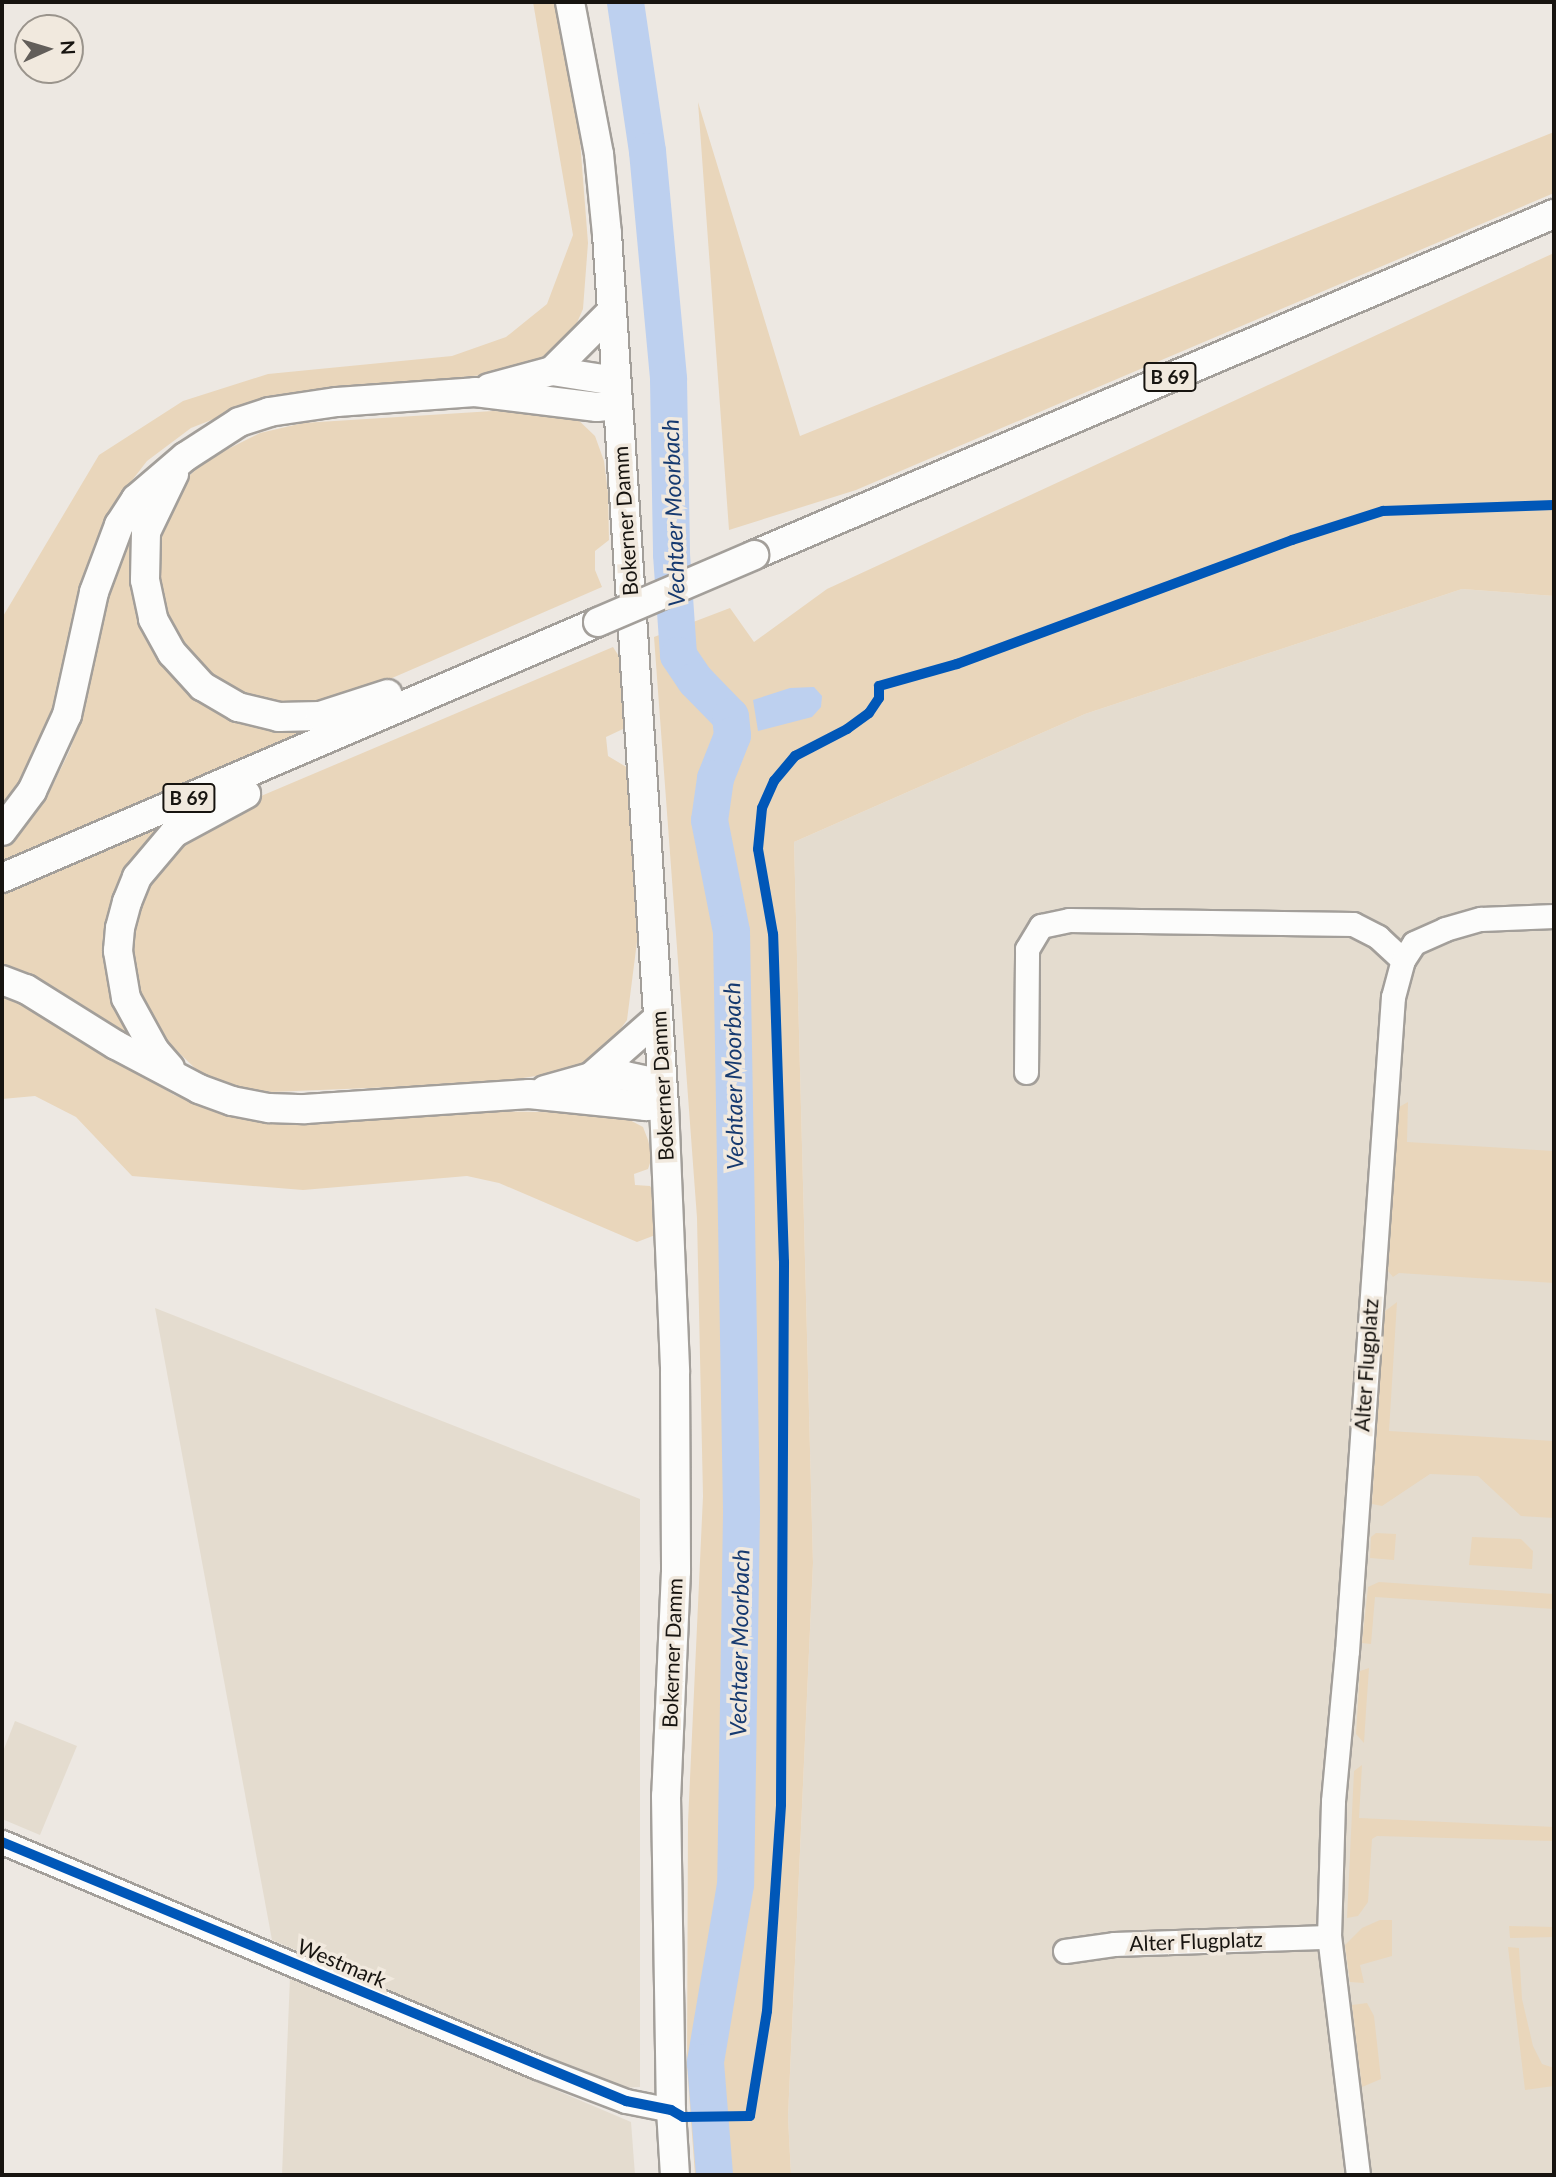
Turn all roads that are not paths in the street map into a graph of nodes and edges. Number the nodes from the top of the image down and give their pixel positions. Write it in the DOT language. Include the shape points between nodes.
graph roads {
  1 [pos="570,2"];
  2 [pos="1554,214"];
  3 [pos="611,312"];
  4 [pos="552,371"];
  5 [pos="475,392"];
  6 [pos="617,393"];
  7 [pos="185,457"];
  8 [pos="502,663"];
  9 [pos="376,718"];
  10 [pos="2,831"];
  11 [pos="2,878"];
  12 [pos="1554,916"];
  13 [pos="1403,960"];
  14 [pos="2,980"];
  15 [pos="658,1018"];
  16 [pos="1026,1072"];
  17 [pos="591,1077"];
  18 [pos="179,1078"];
  19 [pos="529,1094"];
  20 [pos="663,1095"];
  21 [pos="2,1842"];
  22 [pos="1329,1937"];
  23 [pos="1065,1951"];
  24 [pos="671,2110"];
  25 [pos="675,2175"];
  26 [pos="1358,2175"];
  1 -- 3 [label="main road, Bokerner Damm" via="599,154"];
  2 -- 8 [label="main road, B 69, bridge"];
  3 -- 4 [label="main road"];
  3 -- 6 [label="main road, Bokerner Damm"];
  4 -- 5 [label="main road"];
  4 -- 6 [label="main road"];
  5 -- 6 [label="main road" via="597,407"];
  5 -- 7 [label="main road" via="269,412 239,422"];
  6 -- 15 [label="main road, Bokerner Damm"];
  7 -- 8 [label="main road" via="146,532 145,580 153,619 172,653 202,686 238,707 279,717 320,716 363,705 449,670"];
  7 -- 10 [label="main road" via="136,499 118,525 94,592 67,715 32,792"];
  8 -- 9 [label="main road, B 69"];
  9 -- 11 [label="main road, B 69"];
  9 -- 18 [label="main road" via="337,752 194,820 167,840 137,877 120,928 120,974 135,1019"];
  12 -- 13 [label="street" via="1481,919 1445,929 1413,943"];
  13 -- 16 [label="street" via="1378,937 1353,924 1069,920 1041,926 1027,949"];
  13 -- 22 [label="street, Alter Flugplatz" via="1394,997 1384,1102 1333,1801"];
  14 -- 18 [label="main road" via="26,989"];
  15 -- 17 [label="main road"];
  15 -- 20 [label="main road, Bokerner Damm"];
  17 -- 19 [label="main road"];
  17 -- 20 [label="main road" via="625,1076"];
  18 -- 19 [label="main road" via="232,1101 269,1108"];
  19 -- 20 [label="main road" via="646,1107"];
  20 -- 24 [label="main road, Bokerner Damm" via="675,1385 676,1571 666,1796"];
  21 -- 24 [label="street, Westmark" via="537,2067 626,2101"];
  22 -- 23 [label="street, Alter Flugplatz" via="1114,1944"];
  22 -- 26 [label="street, Alter Flugplatz"];
  24 -- 25 [label="main road, Bokerner Damm"];
}
